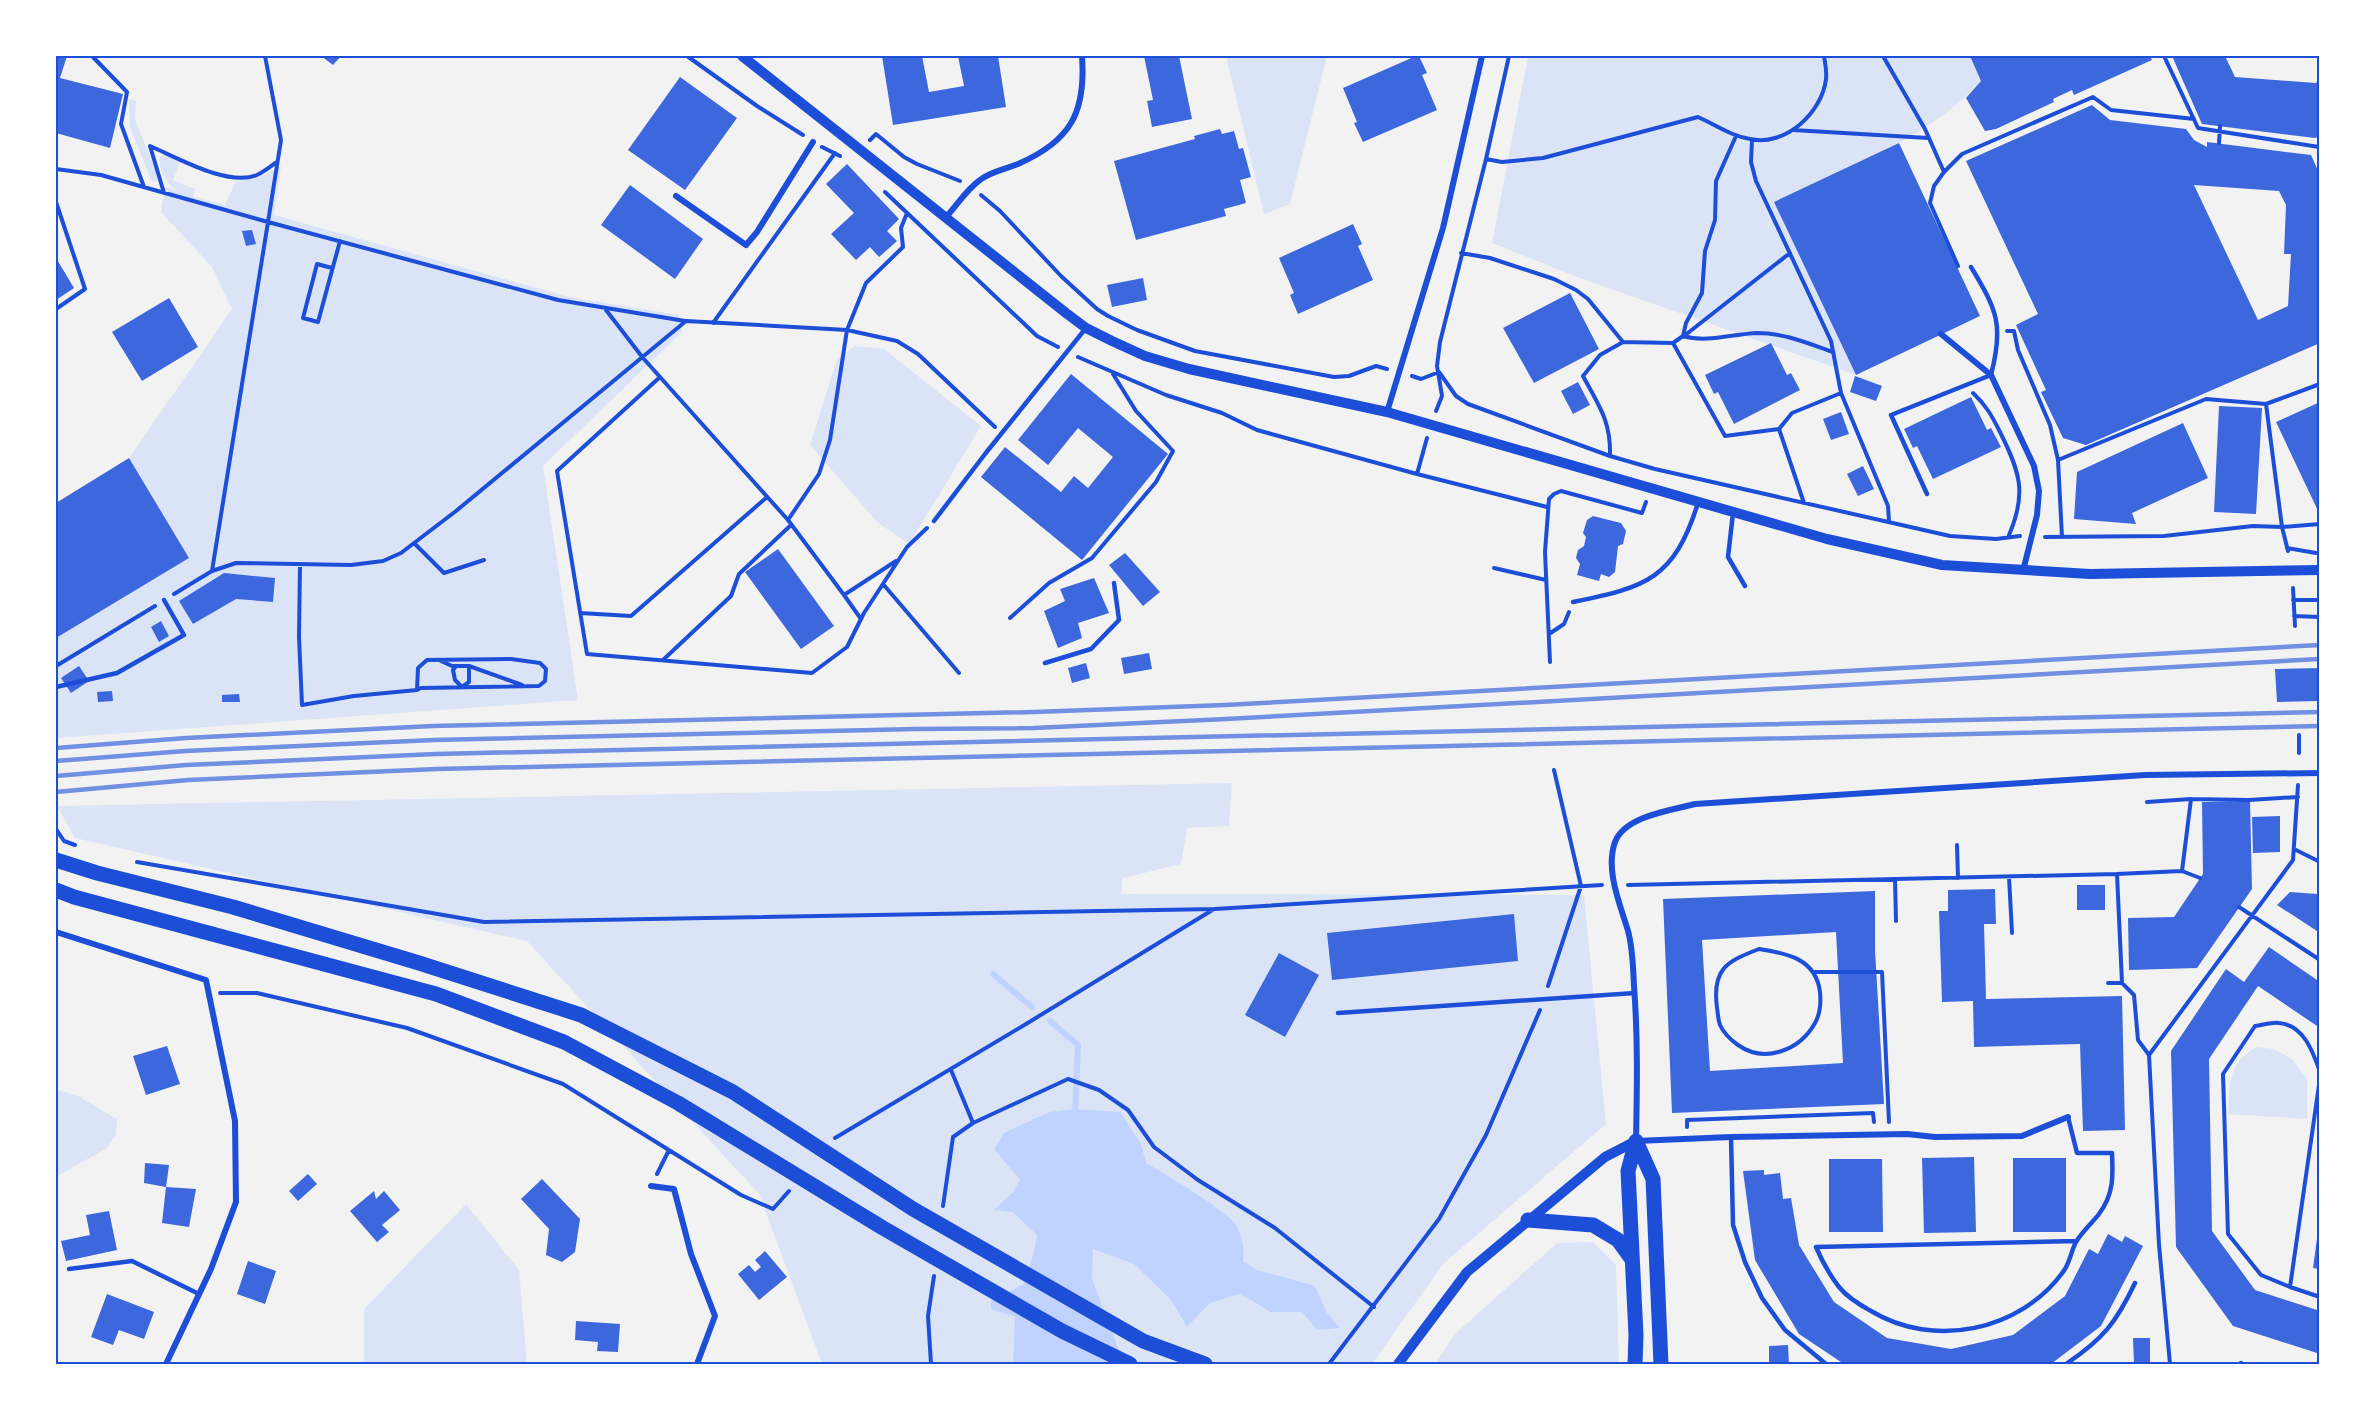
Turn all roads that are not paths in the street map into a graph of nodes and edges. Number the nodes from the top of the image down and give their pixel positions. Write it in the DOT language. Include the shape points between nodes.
graph roads {
  1 [pos="742,56"];
  2 [pos="1082,56"];
  3 [pos="1482,56"];
  4 [pos="813,142"];
  5 [pos="676,196"];
  6 [pos="946,217"];
  7 [pos="1971,267"];
  8 [pos="1086,328"];
  9 [pos="1941,334"];
  10 [pos="1992,375"];
  11 [pos="1387,412"];
  12 [pos="1927,494"];
  13 [pos="1698,503"];
  14 [pos="1733,513"];
  15 [pos="934,521"];
  16 [pos="2319,570"];
  17 [pos="2022,571"];
  18 [pos="1114,583"];
  19 [pos="1745,586"];
  20 [pos="164,600"];
  21 [pos="1573,602"];
  22 [pos="1045,663"];
  23 [pos="56,687"];
  24 [pos="2319,773"];
  25 [pos="56,860"];
  26 [pos="56,890"];
  27 [pos="56,932"];
  28 [pos="1635,993"];
  29 [pos="1338,1013"];
  30 [pos="2068,1117"];
  31 [pos="1731,1137"];
  32 [pos="1636,1141"];
  33 [pos="651,1186"];
  34 [pos="1528,1220"];
  35 [pos="2076,1241"];
  36 [pos="1631,1258"];
  37 [pos="69,1269"];
  38 [pos="2135,1283"];
  39 [pos="199,1294"];
  40 [pos="166,1365"];
  41 [pos="698,1365"];
  42 [pos="1130,1365"];
  43 [pos="1205,1365"];
  44 [pos="1398,1365"];
  45 [pos="1635,1365"];
  46 [pos="1660,1365"];
  47 [pos="1826,1365"];
  48 [pos="2066,1365"];
  1 -- 6 [label="street"];
  2 -- 6 [label="street" via="1084,81 1080,99 1060,138 1032,158 980,179"];
  3 -- 11 [label="street" via="1443,228"];
  4 -- 5 [label="street" via="746,245"];
  6 -- 8 [label="street"];
  7 -- 10 [label="lane" via="1991,300 1999,335"];
  8 -- 11 [label="street" via="1145,356 1189,369"];
  8 -- 15 [label="lane"];
  9 -- 10 [label="street"];
  10 -- 12 [label="lane" via="1891,415"];
  10 -- 17 [label="street" via="2034,466 2039,491"];
  11 -- 13 [label="street"];
  13 -- 14 [label="street"];
  13 -- 21 [label="lane" via="1689,533 1659,573 1618,593"];
  14 -- 17 [label="street" via="1942,565"];
  14 -- 19 [label="lane" via="1728,557"];
  16 -- 17 [label="street" via="2090,574"];
  18 -- 22 [label="lane" via="1119,620 1091,649"];
  20 -- 23 [label="lane" via="184,635 117,673"];
  24 -- 28 [label="street" via="2145,775 1695,804 1650,815 1629,826 1616,840 1612,858 1614,885 1630,941"];
  25 -- 43 [label="main road" via="233,907 581,1015 733,1092 913,1209 1143,1341"];
  26 -- 42 [label="main road" via="436,994 564,1042 678,1103 1062,1331"];
  27 -- 39 [label="street" via="206,980 235,1121 236,1202"];
  28 -- 29 [label="lane"];
  28 -- 32 [label="street"];
  30 -- 31 [label="street" via="2022,1136"];
  30 -- 35 [label="lane" via="2077,1153 2112,1153 2113,1184 2101,1211"];
  31 -- 32 [label="street"];
  31 -- 47 [label="lane" via="1733,1225 1744,1262 1762,1298 1785,1330"];
  32 -- 34 [label="street" via="1605,1157"];
  32 -- 36 [label="main road" via="1628,1172"];
  32 -- 46 [label="main road" via="1653,1179"];
  33 -- 41 [label="street" via="674,1190 691,1254 715,1316"];
  34 -- 36 [label="main road" via="1593,1225 1618,1240"];
  34 -- 44 [label="street" via="1467,1272"];
  35 -- 35 [label="lane" via="2064,1271 2038,1299 2014,1315 1980,1328 1934,1333 1901,1326 1862,1306 1840,1289 1816,1247"];
  36 -- 45 [label="main road"];
  37 -- 39 [label="lane" via="132,1261"];
  38 -- 48 [label="lane" via="2121,1313 2104,1334"];
  39 -- 40 [label="street"];
}
